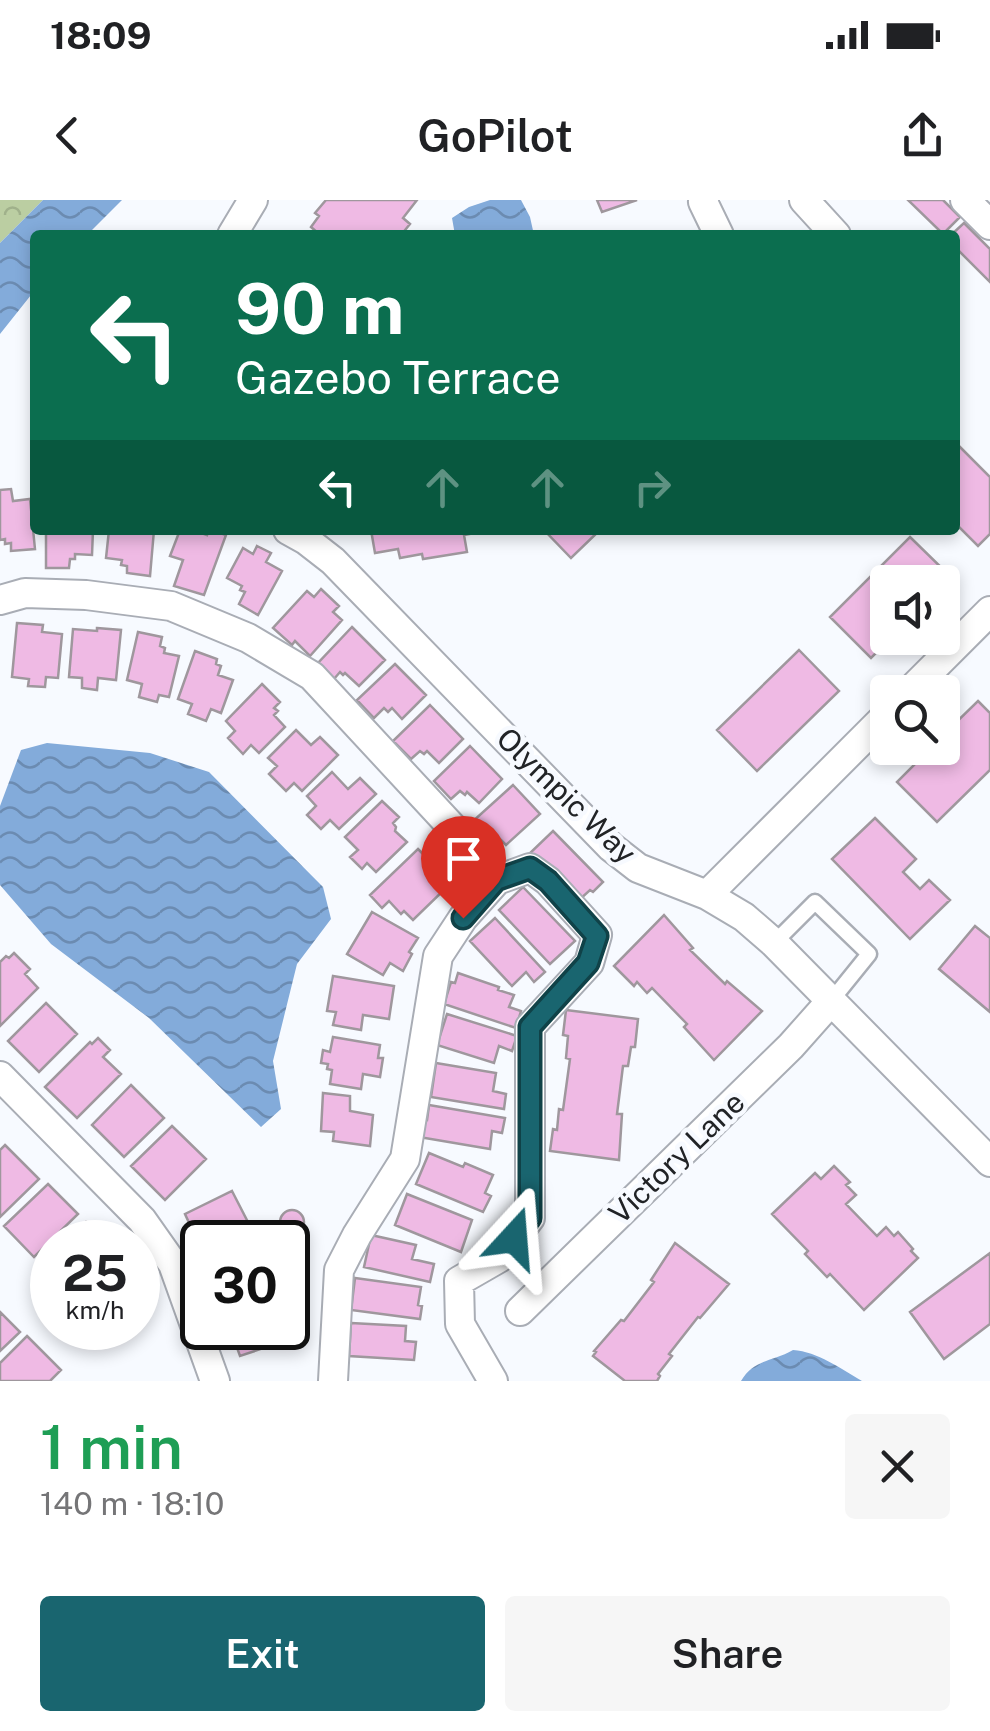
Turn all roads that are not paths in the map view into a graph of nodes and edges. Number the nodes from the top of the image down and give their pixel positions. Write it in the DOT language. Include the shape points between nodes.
graph roads {
  1 [pos="253,200"];
  2 [pos="704,200"];
  3 [pos="804,200"];
  4 [pos="966,200"];
  5 [pos="990,225"];
  6 [pos="235,230"];
  7 [pos="717,230"];
  8 [pos="831,230"];
  9 [pos="297,535"];
  10 [pos="0,600"];
  11 [pos="990,612"];
  12 [pos="926,675"];
  13 [pos="870,732"];
  14 [pos="496,880"];
  15 [pos="707,895"];
  16 [pos="774,942"];
  17 [pos="831,1001"];
  18 [pos="0,1076"];
  19 [pos="988,1158"];
  20 [pos="520,1311"];
  21 [pos="215,1381"];
  22 [pos="333,1381"];
  23 [pos="493,1381"];
  1 -- 6 [label="street"];
  2 -- 7 [label="street"];
  3 -- 8 [label="street"];
  4 -- 5 [label="street"];
  9 -- 15 [label="street, Olympic Way" via="333,561 610,847 638,868"];
  10 -- 14 [label="street" via="25,593 86,595 171,606 248,638 312,676"];
  11 -- 12 [label="street"];
  13 -- 15 [label="street"];
  14 -- 22 [label="street" via="438,956 404,1159 339,1270"];
  14 -- 23 [label="street" via="530,868 597,936 588,963 530,1027 530,1218 499,1258 459,1281 460,1324"];
  15 -- 16 [label="street, Olympic Way"];
  16 -- 17 [label="street, Olympic Way"];
  16 -- 17 [label="lane" via="815,902 869,954"];
  17 -- 19 [label="street, Olympic Way"];
  17 -- 20 [label="street, Victory Lane"];
  18 -- 21 [label="street" via="142,1220 173,1264"];
}
